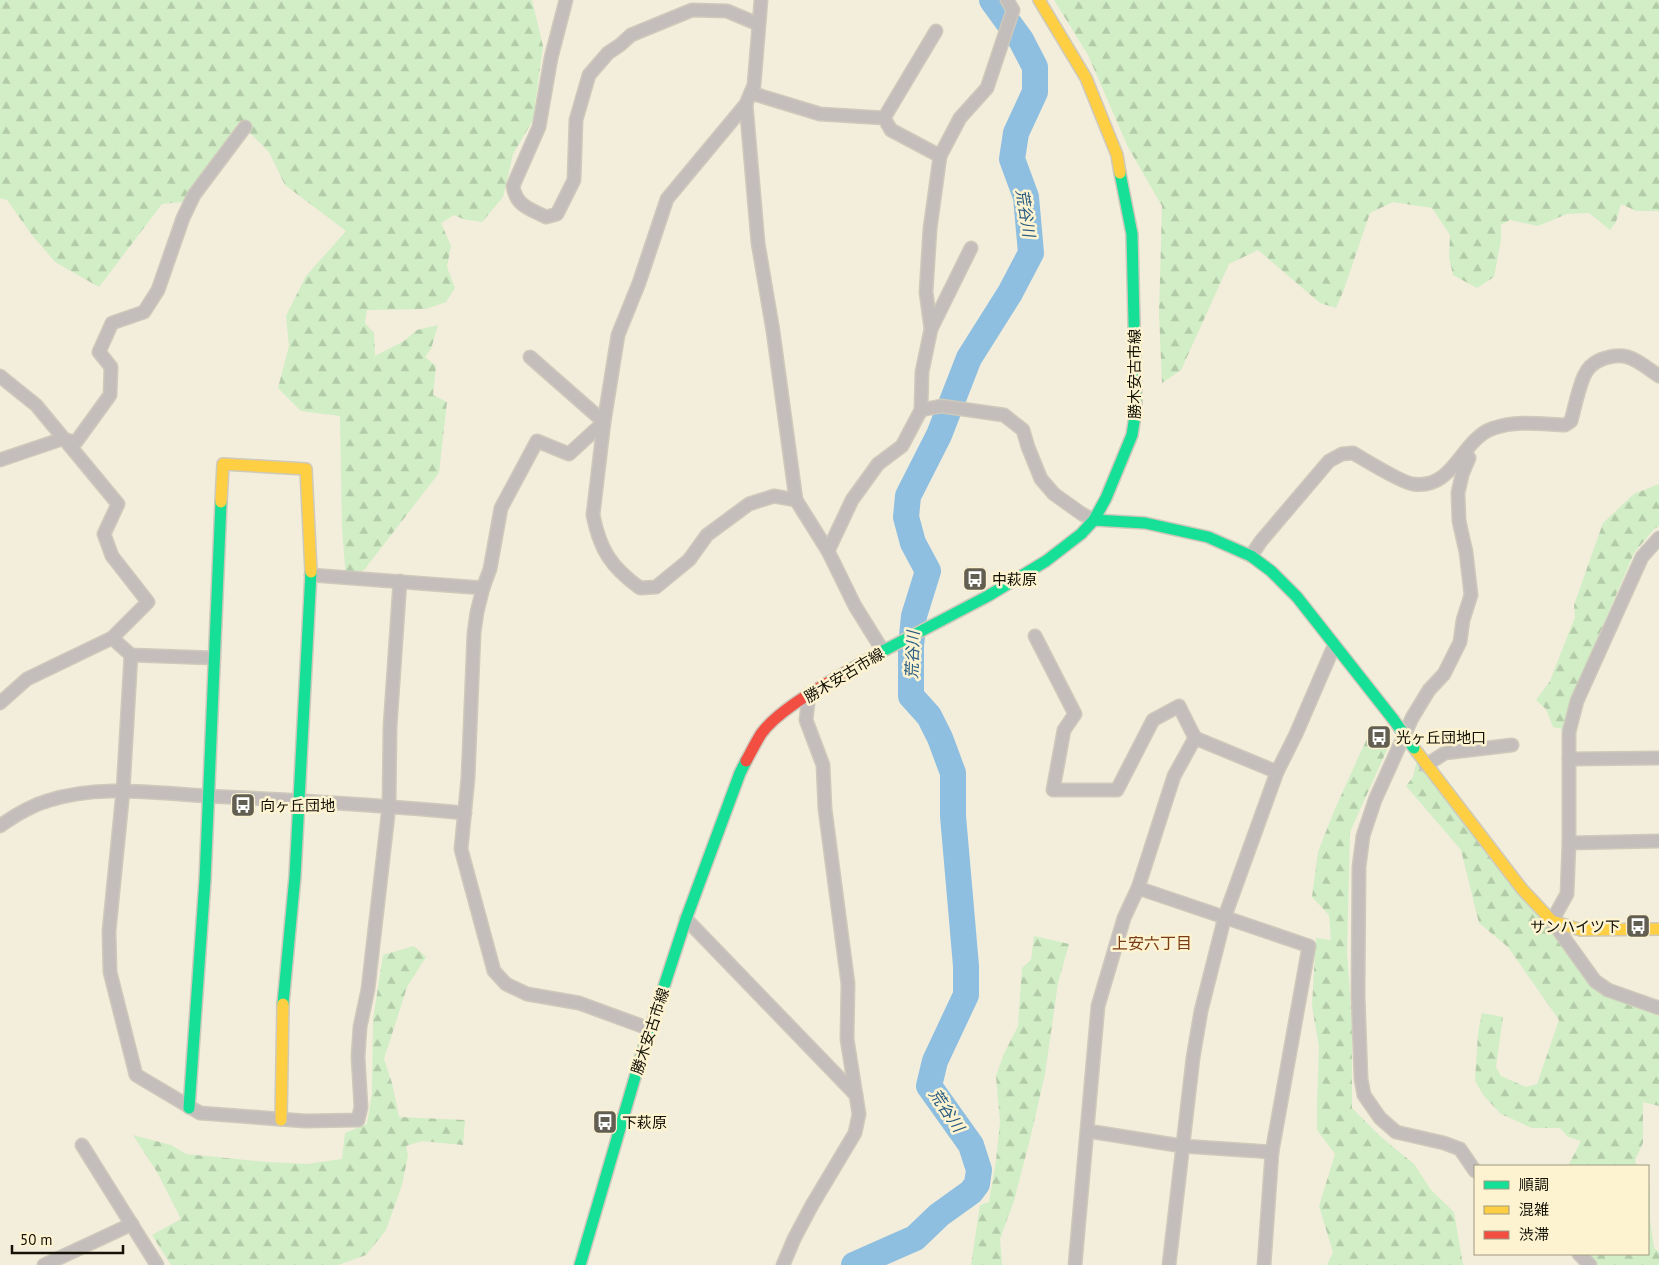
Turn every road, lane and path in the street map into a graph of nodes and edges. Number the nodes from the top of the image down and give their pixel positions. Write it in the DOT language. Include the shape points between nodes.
graph roads {
  1 [pos="566,0"];
  2 [pos="761,0"];
  3 [pos="1007,0"];
  4 [pos="1039,0"];
  5 [pos="758,24"];
  6 [pos="936,31"];
  7 [pos="749,98"];
  8 [pos="884,118"];
  9 [pos="245,126"];
  10 [pos="940,156"];
  11 [pos="971,248"];
  12 [pos="931,329"];
  13 [pos="530,357"];
  14 [pos="0,376"];
  15 [pos="1659,376"];
  16 [pos="921,410"];
  17 [pos="604,422"];
  18 [pos="62,438"];
  19 [pos="1466,452"];
  20 [pos="0,460"];
  21 [pos="796,500"];
  22 [pos="1094,520"];
  23 [pos="1659,538"];
  24 [pos="828,551"];
  25 [pos="1251,556"];
  26 [pos="311,575"];
  27 [pos="400,581"];
  28 [pos="483,588"];
  29 [pos="1034,636"];
  30 [pos="112,638"];
  31 [pos="1334,646"];
  32 [pos="888,648"];
  33 [pos="131,655"];
  34 [pos="214,658"];
  35 [pos="809,694"];
  36 [pos="0,703"];
  37 [pos="1195,738"];
  38 [pos="1512,745"];
  39 [pos="1659,758"];
  40 [pos="1568,759"];
  41 [pos="1426,765"];
  42 [pos="1277,772"];
  43 [pos="123,791"];
  44 [pos="208,796"];
  45 [pos="297,800"];
  46 [pos="389,806"];
  47 [pos="465,813"];
  48 [pos="0,826"];
  49 [pos="1659,842"];
  50 [pos="1569,843"];
  51 [pos="1138,888"];
  52 [pos="1225,916"];
  53 [pos="686,919"];
  54 [pos="1552,921"];
  55 [pos="1659,929"];
  56 [pos="1659,1008"];
  57 [pos="650,1029"];
  58 [pos="857,1096"];
  59 [pos="190,1108"];
  60 [pos="281,1120"];
  61 [pos="1088,1131"];
  62 [pos="82,1145"];
  63 [pos="1182,1146"];
  64 [pos="1272,1152"];
  65 [pos="1474,1170"];
  66 [pos="132,1224"];
  67 [pos="1579,1255"];
  68 [pos="44,1265"];
  69 [pos="157,1265"];
  70 [pos="580,1265"];
  71 [pos="783,1265"];
  72 [pos="1075,1265"];
  73 [pos="1168,1265"];
  74 [pos="1264,1265"];
  75 [pos="1590,1265"];
  1 -- 5 [label="street" via="551,58 539,127 513,186 514,197 546,217 557,214 574,180 576,120 589,75 608,53 631,35 692,10 727,11"];
  2 -- 5 [label="street"];
  3 -- 10 [label="street" via="1013,10 987,88 960,118"];
  4 -- 22 [label="street, 勝木安古市線" via="1086,78 1117,155 1132,234 1136,409 1124,460"];
  5 -- 7 [label="street" via="754,85"];
  6 -- 8 [label="street"];
  7 -- 8 [label="street" via="820,114"];
  7 -- 17 [label="street" via="667,199 618,335"];
  7 -- 21 [label="street" via="758,243"];
  8 -- 10 [label="street" via="891,130"];
  9 -- 18 [label="street" via="194,195 158,290 144,312 112,324 99,352 111,367 110,395 76,442"];
  10 -- 12 [label="street" via="926,292"];
  11 -- 12 [label="street"];
  12 -- 16 [label="street" via="922,372"];
  13 -- 17 [label="street"];
  14 -- 18 [label="street" via="36,405"];
  15 -- 19 [label="street" via="1623,355 1595,362 1584,374 1571,421 1566,426 1524,422 1493,428 1481,435"];
  16 -- 22 [label="street" via="941,406 1004,415 1024,430 1041,479 1054,494"];
  16 -- 24 [label="street" via="902,446 878,464 852,500"];
  17 -- 21 [label="street" via="593,515 611,564 640,588 656,587 688,560 707,535 749,504 774,496"];
  17 -- 28 [label="street" via="569,454 537,441 501,508 490,569"];
  18 -- 20 [label="street"];
  18 -- 30 [label="street" via="118,504 104,534 112,556 148,602"];
  19 -- 25 [label="street" via="1442,478 1429,485 1412,484 1352,453 1342,454 1329,461"];
  19 -- 65 [label="street" via="1469,458 1458,493 1459,521 1471,595 1460,642 1444,674 1429,690 1412,718 1375,800 1363,836 1359,867 1358,995 1364,1095 1380,1118 1396,1132 1444,1142 1460,1149"];
  21 -- 24 [label="street"];
  22 -- 25 [label="street" via="1145,523 1208,537"];
  22 -- 32 [label="street, 勝木安古市線" via="1046,560 988,596"];
  23 -- 40 [label="street" via="1642,557 1577,701 1569,732"];
  24 -- 32 [label="street" via="855,606"];
  25 -- 31 [label="street" via="1297,597"];
  26 -- 27 [label="street"];
  26 -- 34 [label="street" via="306,469 222,464"];
  26 -- 45 [label="street"];
  27 -- 28 [label="street"];
  27 -- 46 [label="street" via="390,727"];
  28 -- 47 [label="street" via="474,633"];
  29 -- 37 [label="street" via="1075,714 1064,730 1053,790 1117,790 1153,720 1179,706"];
  30 -- 33 [label="street"];
  30 -- 36 [label="street" via="27,679"];
  31 -- 41 [label="street, bridge"];
  31 -- 42 [label="street"];
  32 -- 35 [label="street, 勝木安古市線"];
  33 -- 34 [label="street"];
  33 -- 43 [label="street"];
  34 -- 44 [label="street"];
  35 -- 53 [label="street, 勝木安古市線" via="762,733 752,750 733,790"];
  35 -- 58 [label="street" via="806,720 823,765 825,809 848,984 847,1039"];
  37 -- 42 [label="street"];
  37 -- 51 [label="street" via="1174,776"];
  38 -- 41 [label="street" via="1445,753"];
  39 -- 40 [label="street"];
  40 -- 50 [label="street"];
  41 -- 54 [label="street" via="1522,889"];
  42 -- 52 [label="street"];
  43 -- 44 [label="street"];
  43 -- 48 [label="street" via="86,793 46,801"];
  43 -- 59 [label="street" via="108,932 110,972 136,1075"];
  44 -- 45 [label="street"];
  44 -- 59 [label="street"];
  45 -- 46 [label="street"];
  45 -- 60 [label="street" via="282,1012"];
  46 -- 47 [label="street"];
  46 -- 60 [label="street" via="368,989 360,1027 361,1107 358,1120"];
  47 -- 57 [label="street" via="461,849 494,970 506,984 527,994 579,1003"];
  49 -- 50 [label="street"];
  50 -- 54 [label="street" via="1567,894"];
  51 -- 52 [label="street"];
  51 -- 61 [label="street" via="1124,918 1098,1006"];
  52 -- 63 [label="street" via="1201,1011"];
  52 -- 64 [label="street" via="1309,946"];
  53 -- 57 [label="street, 勝木安古市線"];
  53 -- 58 [label="street"];
  54 -- 55 [label="street" via="1581,930"];
  54 -- 56 [label="street" via="1595,980 1608,990"];
  57 -- 70 [label="street, 勝木安古市線"];
  58 -- 71 [label="street" via="859,1114 855,1133 794,1239"];
  59 -- 60 [label="street" via="200,1113"];
  61 -- 63 [label="street"];
  61 -- 72 [label="street"];
  62 -- 66 [label="street"];
  63 -- 64 [label="street"];
  63 -- 73 [label="street"];
  64 -- 74 [label="street"];
  66 -- 68 [label="street"];
  66 -- 69 [label="street"];
  67 -- 75 [label="street"];
}
